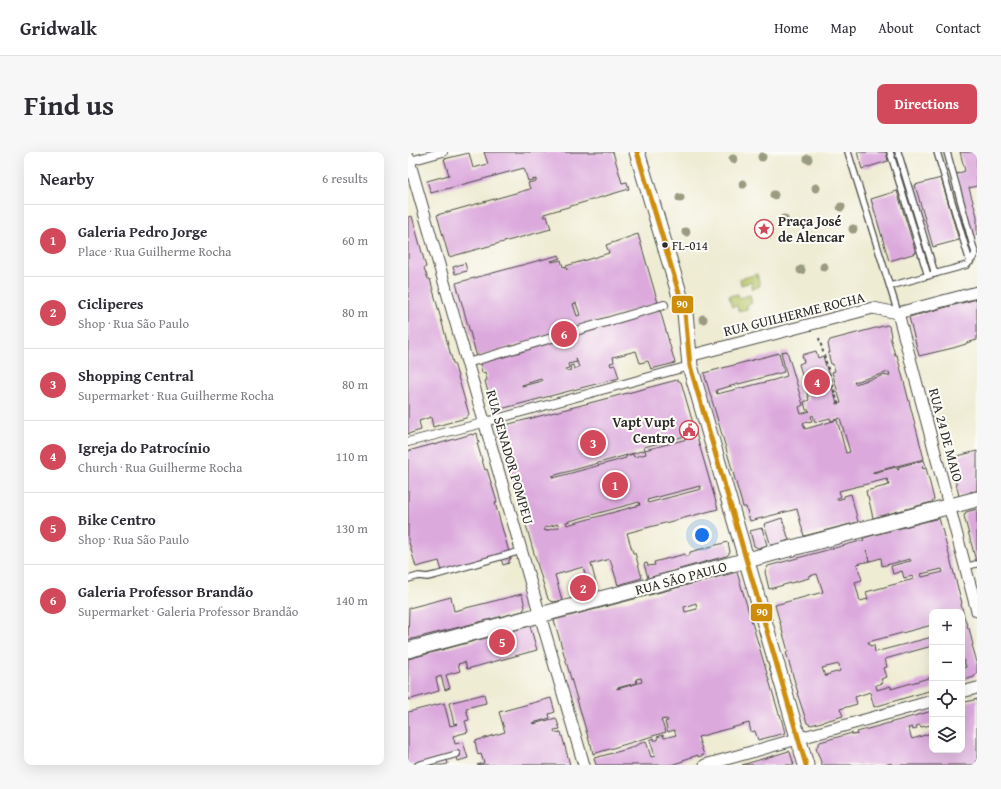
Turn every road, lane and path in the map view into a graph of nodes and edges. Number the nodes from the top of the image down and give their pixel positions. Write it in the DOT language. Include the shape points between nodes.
graph roads {
  1 [pos="443,152"];
  2 [pos="637,152"];
  3 [pos="848,152"];
  4 [pos="890,152"];
  5 [pos="898,152"];
  6 [pos="937,152"];
  7 [pos="946,152"];
  8 [pos="411,158"];
  9 [pos="970,262"];
  10 [pos="934,274"];
  11 [pos="928,276"];
  12 [pos="890,286"];
  13 [pos="977,292"];
  14 [pos="664,305"];
  15 [pos="898,313"];
  16 [pos="819,338"];
  17 [pos="476,360"];
  18 [pos="686,362"];
  19 [pos="838,403"];
  20 [pos="489,421"];
  21 [pos="479,424"];
  22 [pos="408,442"];
  23 [pos="977,500"];
  24 [pos="950,507"];
  25 [pos="521,551"];
  26 [pos="747,560"];
  27 [pos="971,565"];
  28 [pos="408,579"];
  29 [pos="977,611"];
  30 [pos="540,615"];
  31 [pos="408,650"];
  32 [pos="977,688"];
  33 [pos="965,691"];
  34 [pos="929,702"];
  35 [pos="798,738"];
  36 [pos="457,754"];
  37 [pos="418,765"];
  38 [pos="584,765"];
  39 [pos="705,765"];
  40 [pos="806,765"];
  1 -- 8 [label="street"];
  2 -- 18 [label="main road" via="685,313"];
  3 -- 12 [label="lane"];
  4 -- 11 [label="lane"];
  5 -- 10 [label="lane"];
  6 -- 9 [label="lane"];
  7 -- 9 [label="lane" via="975,253"];
  8 -- 25 [label="street, RUA SENADOR POMPEU"];
  9 -- 10 [label="lane" via="967,266"];
  10 -- 11 [label="lane"];
  11 -- 12 [label="lane"];
  12 -- 15 [label="lane"];
  13 -- 15 [label="street, RUA GUILHERME ROCHA"];
  14 -- 17 [label="street"];
  15 -- 18 [label="street, RUA GUILHERME ROCHA" via="873,308"];
  15 -- 24 [label="street, RUA 24 DE MAIO"];
  16 -- 19 [label="path"];
  18 -- 20 [label="street, RUA GUILHERME ROCHA"];
  18 -- 26 [label="main road" via="690,366"];
  21 -- 22 [label="street"];
  23 -- 24 [label="main road, RUA SÃO PAULO"];
  24 -- 26 [label="main road, RUA SÃO PAULO"];
  24 -- 27 [label="street, RUA 24 DE MAIO"];
  25 -- 28 [label="lane" via="436,575"];
  25 -- 30 [label="street, RUA SENADOR POMPEU"];
  26 -- 30 [label="main road, RUA SÃO PAULO"];
  26 -- 35 [label="main road"];
  27 -- 29 [label="street, RUA 24 DE MAIO"];
  30 -- 31 [label="main road, RUA SÃO PAULO"];
  30 -- 38 [label="street, RUA SENADOR POMPEU"];
  32 -- 33 [label="street"];
  34 -- 35 [label="street"];
  35 -- 39 [label="street"];
  35 -- 40 [label="main road"];
  36 -- 37 [label="lane"];
}
